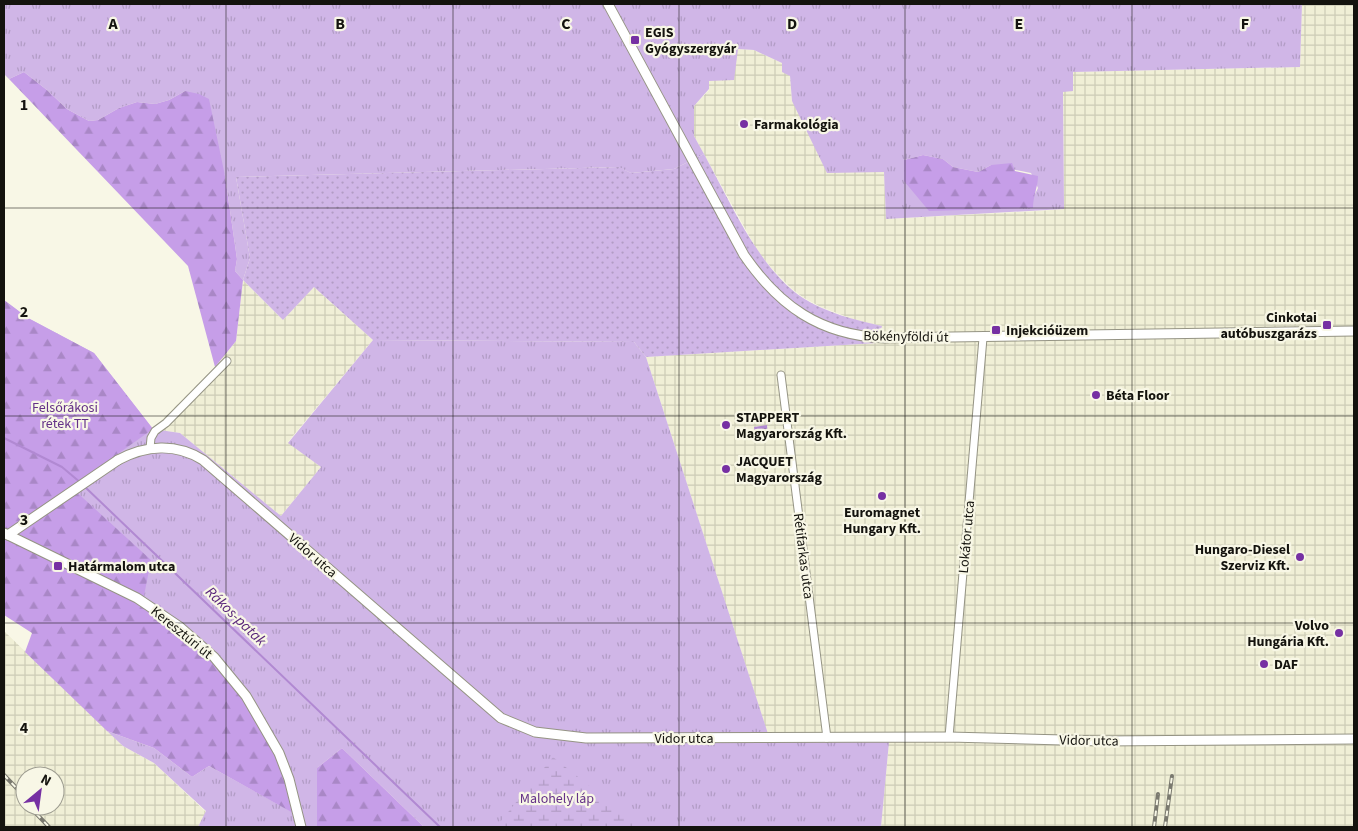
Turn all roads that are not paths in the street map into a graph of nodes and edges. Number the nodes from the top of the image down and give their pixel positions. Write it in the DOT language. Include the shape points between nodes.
graph roads {
  1 [pos="608,4"];
  2 [pos="1354,331"];
  3 [pos="983,338"];
  4 [pos="227,362"];
  5 [pos="781,375"];
  6 [pos="150,448"];
  7 [pos="19,527"];
  8 [pos="5,535"];
  9 [pos="26,544"];
  10 [pos="949,737"];
  11 [pos="827,738"];
  12 [pos="1354,739"];
  13 [pos="301,827"];
  1 -- 3 [label="street, Bökényföldi út" via="744,255 764,282 786,303 816,322 863,336"];
  2 -- 3 [label="street, Bökényföldi út"];
  3 -- 10 [label="street, Lokátor utca"];
  4 -- 6 [label="street" via="155,431"];
  5 -- 11 [label="street, Rétifarkas utca"];
  6 -- 7 [label="street, Vidor utca" via="118,460"];
  6 -- 11 [label="street, Vidor utca" via="176,449 203,460 500,718 521,727 535,732 586,738"];
  7 -- 8 [label="street"];
  7 -- 9 [label="street" via="18,537"];
  8 -- 9 [label="street, Keresztúri út"];
  9 -- 13 [label="street, Keresztúri út" via="137,598 180,627 214,658 246,696 280,753"];
  10 -- 11 [label="street, Vidor utca"];
  10 -- 12 [label="street, Vidor utca" via="1101,741"];
}
